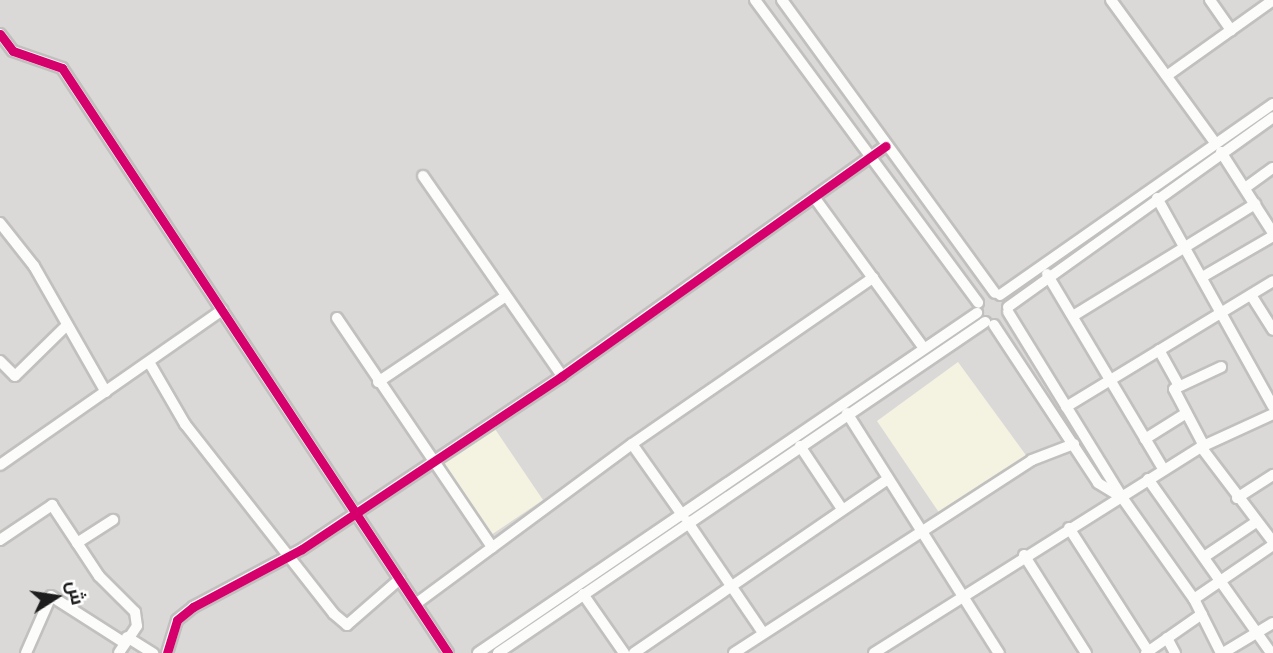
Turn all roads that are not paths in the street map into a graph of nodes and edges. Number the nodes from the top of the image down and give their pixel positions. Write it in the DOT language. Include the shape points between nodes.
graph roads {
  1 [pos="755,0"];
  2 [pos="782,0"];
  3 [pos="1111,0"];
  4 [pos="1210,0"];
  5 [pos="1273,0"];
  6 [pos="1231,30"];
  7 [pos="0,34"];
  8 [pos="1168,75"];
  9 [pos="1273,104"];
  10 [pos="1273,117"];
  11 [pos="886,146"];
  12 [pos="1219,148"];
  13 [pos="871,156"];
  14 [pos="1273,168"];
  15 [pos="423,176"];
  16 [pos="1245,188"];
  17 [pos="814,197"];
  18 [pos="1157,198"];
  19 [pos="1255,204"];
  20 [pos="1269,218"];
  21 [pos="0,223"];
  22 [pos="1273,234"];
  23 [pos="1186,246"];
  24 [pos="1047,274"];
  25 [pos="1204,276"];
  26 [pos="873,278"];
  27 [pos="1273,281"];
  28 [pos="997,294"];
  29 [pos="1251,295"];
  30 [pos="506,296"];
  31 [pos="222,310"];
  32 [pos="1008,310"];
  33 [pos="1223,312"];
  34 [pos="984,316"];
  35 [pos="1073,316"];
  36 [pos="337,318"];
  37 [pos="65,327"];
  38 [pos="1273,330"];
  39 [pos="923,347"];
  40 [pos="1159,350"];
  41 [pos="0,361"];
  42 [pos="149,362"];
  43 [pos="1221,367"];
  44 [pos="562,376"];
  45 [pos="1110,380"];
  46 [pos="378,382"];
  47 [pos="1178,386"];
  48 [pos="106,392"];
  49 [pos="1273,406"];
  50 [pos="1066,407"];
  51 [pos="847,413"];
  52 [pos="1185,414"];
  53 [pos="1273,414"];
  54 [pos="1145,439"];
  55 [pos="632,444"];
  56 [pos="1074,444"];
  57 [pos="800,446"];
  58 [pos="1202,447"];
  59 [pos="432,459"];
  60 [pos="0,465"];
  61 [pos="1164,470"];
  62 [pos="1273,475"];
  63 [pos="888,479"];
  64 [pos="1148,479"];
  65 [pos="1121,496"];
  66 [pos="1237,498"];
  67 [pos="842,509"];
  68 [pos="354,512"];
  69 [pos="685,519"];
  70 [pos="113,520"];
  71 [pos="1256,522"];
  72 [pos="1069,528"];
  73 [pos="923,529"];
  74 [pos="0,540"];
  75 [pos="77,543"];
  76 [pos="1273,543"];
  77 [pos="492,547"];
  78 [pos="291,555"];
  79 [pos="1024,555"];
  80 [pos="1204,557"];
  81 [pos="400,579"];
  82 [pos="1221,582"];
  83 [pos="733,586"];
  84 [pos="583,594"];
  85 [pos="961,595"];
  86 [pos="1194,599"];
  87 [pos="418,603"];
  88 [pos="1202,614"];
  89 [pos="1273,623"];
  90 [pos="1257,632"];
  91 [pos="763,633"];
  92 [pos="1167,638"];
  93 [pos="123,644"];
  94 [pos="617,651"];
  95 [pos="1147,652"];
  96 [pos="26,653"];
  97 [pos="152,653"];
  98 [pos="167,653"];
  99 [pos="448,653"];
  100 [pos="478,653"];
  101 [pos="498,653"];
  102 [pos="634,653"];
  103 [pos="734,653"];
  104 [pos="874,653"];
  105 [pos="999,653"];
  106 [pos="1086,653"];
  107 [pos="1175,653"];
  108 [pos="1222,653"];
  109 [pos="1271,653"];
  1 -- 13 [label="street"];
  2 -- 11 [label="street"];
  3 -- 8 [label="street"];
  4 -- 6 [label="street"];
  5 -- 6 [label="street"];
  6 -- 8 [label="street"];
  7 -- 31 [label="street" via="13,51 62,68"];
  8 -- 12 [label="street"];
  9 -- 12 [label="street"];
  10 -- 12 [label="street"];
  11 -- 13 [label="street"];
  11 -- 28 [label="street"];
  12 -- 16 [label="street"];
  12 -- 18 [label="street"];
  12 -- 28 [label="street"];
  13 -- 17 [label="street"];
  13 -- 34 [label="street"];
  14 -- 16 [label="street"];
  15 -- 30 [label="street"];
  16 -- 19 [label="street"];
  17 -- 26 [label="street"];
  17 -- 44 [label="street"];
  18 -- 23 [label="street"];
  18 -- 24 [label="street"];
  19 -- 20 [label="street"];
  19 -- 23 [label="street"];
  20 -- 22 [label="street"];
  21 -- 37 [label="street" via="34,266"];
  22 -- 25 [label="street"];
  23 -- 25 [label="street"];
  23 -- 35 [label="street"];
  24 -- 32 [label="street"];
  24 -- 35 [label="street"];
  25 -- 33 [label="street"];
  26 -- 39 [label="street"];
  26 -- 55 [label="street"];
  27 -- 29 [label="street"];
  28 -- 32 [label="street"];
  28 -- 34 [label="street"];
  29 -- 33 [label="street"];
  29 -- 38 [label="street"];
  30 -- 44 [label="street"];
  30 -- 46 [label="street"];
  31 -- 42 [label="street"];
  31 -- 68 [label="street"];
  32 -- 34 [label="street"];
  32 -- 50 [label="street"];
  33 -- 40 [label="street"];
  33 -- 49 [label="street"];
  34 -- 39 [label="street"];
  34 -- 51 [label="street"];
  34 -- 56 [label="street"];
  35 -- 45 [label="street"];
  36 -- 46 [label="street"];
  37 -- 41 [label="street" via="15,376"];
  37 -- 48 [label="street"];
  39 -- 69 [label="street"];
  40 -- 45 [label="street"];
  40 -- 47 [label="street"];
  42 -- 48 [label="street"];
  42 -- 78 [label="street" via="185,424"];
  43 -- 47 [label="street"];
  44 -- 59 [label="street"];
  45 -- 50 [label="street"];
  45 -- 54 [label="street"];
  46 -- 59 [label="street"];
  47 -- 52 [label="street" via="1174,389"];
  48 -- 60 [label="street"];
  50 -- 65 [label="street"];
  51 -- 57 [label="street"];
  51 -- 63 [label="street"];
  52 -- 54 [label="street"];
  52 -- 58 [label="street"];
  53 -- 58 [label="street"];
  54 -- 61 [label="street"];
  55 -- 69 [label="street"];
  55 -- 77 [label="street"];
  56 -- 65 [label="street" via="1098,483"];
  56 -- 73 [label="street" via="1032,460"];
  57 -- 67 [label="street"];
  57 -- 69 [label="street"];
  58 -- 61 [label="street"];
  58 -- 66 [label="street"];
  59 -- 68 [label="street"];
  59 -- 77 [label="street"];
  61 -- 64 [label="street"];
  62 -- 66 [label="street"];
  63 -- 67 [label="street"];
  63 -- 73 [label="street"];
  64 -- 65 [label="street"];
  64 -- 80 [label="street"];
  65 -- 72 [label="street"];
  65 -- 86 [label="street"];
  66 -- 71 [label="street"];
  67 -- 83 [label="street"];
  68 -- 78 [label="street"];
  68 -- 81 [label="street"];
  69 -- 83 [label="street"];
  69 -- 84 [label="street"];
  69 -- 100 [label="street"];
  70 -- 75 [label="street"];
  71 -- 76 [label="street"];
  71 -- 80 [label="street"];
  72 -- 79 [label="street"];
  72 -- 95 [label="street"];
  73 -- 85 [label="street"];
  73 -- 91 [label="street"];
  74 -- 75 [label="street" via="52,505"];
  75 -- 93 [label="street" via="135,612 137,626"];
  76 -- 82 [label="street"];
  77 -- 87 [label="street"];
  78 -- 81 [label="street" via="347,625"];
  78 -- 98 [label="street" via="193,607 177,620"];
  79 -- 85 [label="street"];
  79 -- 106 [label="street"];
  80 -- 82 [label="street"];
  81 -- 87 [label="street"];
  82 -- 86 [label="street"];
  82 -- 90 [label="street"];
  83 -- 91 [label="street"];
  83 -- 102 [label="street"];
  84 -- 94 [label="street"];
  84 -- 101 [label="street"];
  85 -- 104 [label="street"];
  85 -- 105 [label="street"];
  86 -- 88 [label="street"];
  87 -- 99 [label="street"];
  88 -- 92 [label="street"];
  88 -- 108 [label="street"];
  89 -- 90 [label="street"];
  90 -- 108 [label="street"];
  90 -- 109 [label="street"];
  91 -- 103 [label="street"];
  92 -- 95 [label="street"];
  92 -- 107 [label="street"];
  93 -- 96 [label="street" via="51,596"];
  93 -- 97 [label="street"];
}
